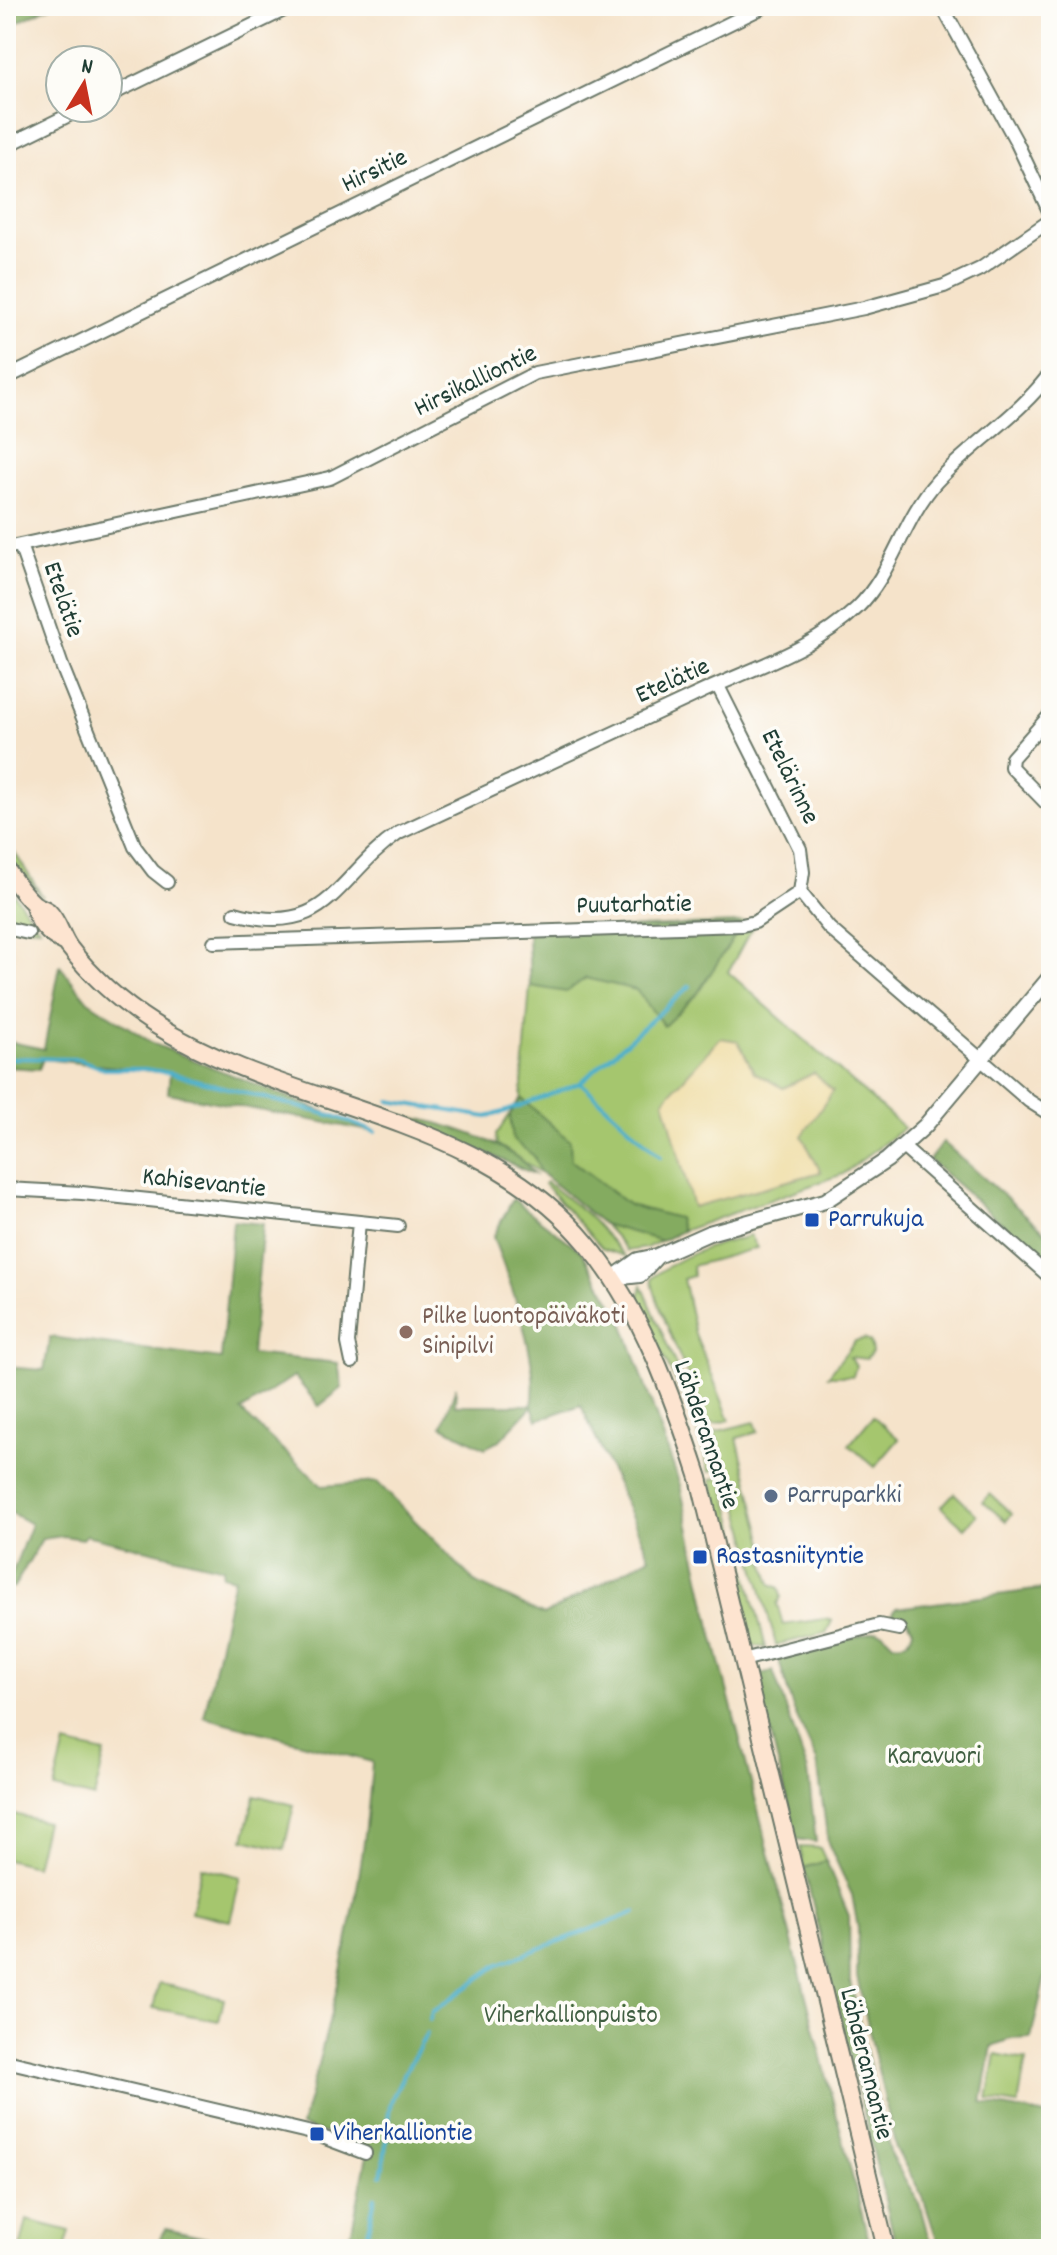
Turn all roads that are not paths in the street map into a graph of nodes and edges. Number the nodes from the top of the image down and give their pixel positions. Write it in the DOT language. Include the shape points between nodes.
graph roads {
  1 [pos="292,6"];
  2 [pos="765,6"];
  3 [pos="942,6"];
  4 [pos="124,88"];
  5 [pos="51,124"];
  6 [pos="6,146"];
  7 [pos="1051,217"];
  8 [pos="1051,372"];
  9 [pos="6,378"];
  10 [pos="20,545"];
  11 [pos="6,548"];
  12 [pos="718,686"];
  13 [pos="1051,714"];
  14 [pos="1051,808"];
  15 [pos="6,869"];
  16 [pos="167,882"];
  17 [pos="800,892"];
  18 [pos="235,913"];
  19 [pos="6,928"];
  20 [pos="28,933"];
  21 [pos="214,942"];
  22 [pos="1051,976"];
  23 [pos="979,1058"];
  24 [pos="1051,1115"];
  25 [pos="904,1148"];
  26 [pos="6,1189"];
  27 [pos="359,1222"];
  28 [pos="398,1226"];
  29 [pos="613,1278"];
  30 [pos="1051,1278"];
  31 [pos="352,1362"];
  32 [pos="899,1629"];
  33 [pos="743,1660"];
  34 [pos="6,2061"];
  35 [pos="365,2153"];
  36 [pos="886,2249"];
  1 -- 4 [label="street"];
  2 -- 9 [label="street, Hirsitie"];
  3 -- 7 [label="street"];
  5 -- 6 [label="street"];
  7 -- 10 [label="street, Hirsikalliontie" via="980,269 944,286 853,310 535,373 330,478"];
  8 -- 12 [label="street, Etelätie" via="922,499 882,578 857,608 796,649"];
  10 -- 11 [label="street, Hirsikalliontie"];
  10 -- 16 [label="street, Etelätie" via="135,847"];
  12 -- 17 [label="street, Etelärinne" via="800,849"];
  12 -- 18 [label="street, Etelätie" via="399,833 360,864 330,901 310,912 277,921"];
  13 -- 14 [label="street" via="1012,758 1011,767"];
  15 -- 29 [label="main road, Lähderannantie" via="45,929 155,1024 232,1062 415,1130 505,1174 567,1223"];
  17 -- 21 [label="street, Puutarhatie" via="742,925"];
  17 -- 23 [label="street" via="829,928"];
  19 -- 20 [label="street"];
  22 -- 23 [label="street"];
  23 -- 24 [label="street"];
  23 -- 25 [label="street"];
  25 -- 29 [label="street" via="825,1201 709,1233 657,1256 634,1277"];
  25 -- 30 [label="street"];
  26 -- 27 [label="street, Kahisevantie"];
  27 -- 28 [label="street, Kahisevantie"];
  27 -- 31 [label="street" via="348,1343"];
  29 -- 33 [label="main road, Lähderannantie" via="684,1431"];
  32 -- 33 [label="street" via="879,1625"];
  33 -- 36 [label="main road, Lähderannantie"];
  34 -- 35 [label="street" via="312,2133"];
}
